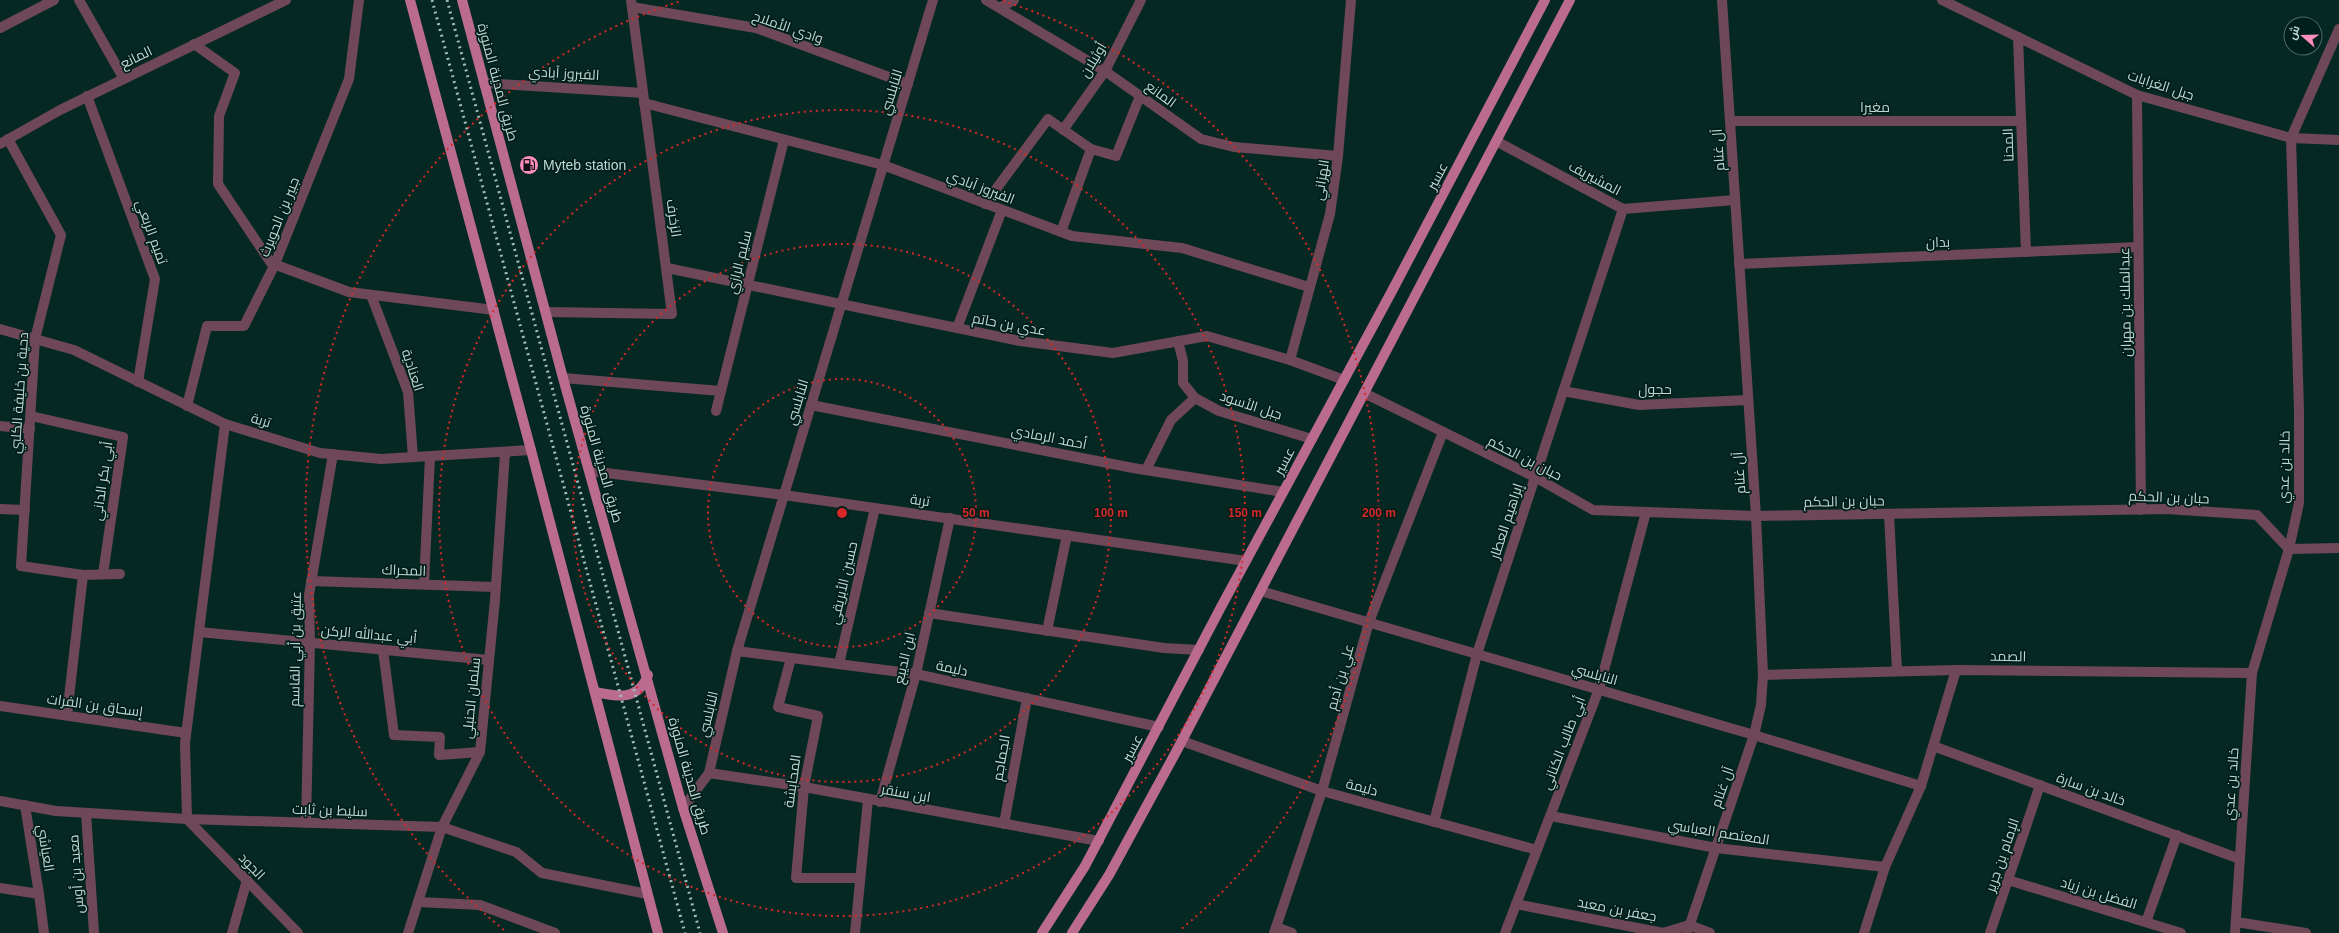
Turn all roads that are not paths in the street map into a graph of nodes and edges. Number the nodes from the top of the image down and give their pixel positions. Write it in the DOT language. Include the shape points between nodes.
graph roads {
  1 [pos="54,0"];
  2 [pos="79,0"];
  3 [pos="285,0"];
  4 [pos="358,0"];
  5 [pos="410,0"];
  6 [pos="462,0"];
  7 [pos="933,0"];
  8 [pos="986,0"];
  9 [pos="1014,0"];
  10 [pos="1141,0"];
  11 [pos="1351,0"];
  12 [pos="1545,0"];
  13 [pos="1570,0"];
  14 [pos="1722,0"];
  15 [pos="1942,0"];
  16 [pos="631,4"];
  17 [pos="1001,8"];
  18 [pos="0,28"];
  19 [pos="2339,29"];
  20 [pos="2018,37"];
  21 [pos="194,44"];
  22 [pos="1105,71"];
  23 [pos="124,79"];
  24 [pos="484,82"];
  25 [pos="908,84"];
  26 [pos="2137,95"];
  27 [pos="87,96"];
  28 [pos="1140,96"];
  29 [pos="644,98"];
  30 [pos="1730,121"];
  31 [pos="2021,121"];
  32 [pos="1064,130"];
  33 [pos="2290,138"];
  34 [pos="784,140"];
  35 [pos="2339,140"];
  36 [pos="4,141"];
  37 [pos="1496,141"];
  38 [pos="1091,149"];
  39 [pos="1338,156"];
  40 [pos="883,165"];
  41 [pos="1735,200"];
  42 [pos="985,204"];
  43 [pos="1623,209"];
  44 [pos="1002,210"];
  45 [pos="1061,232"];
  46 [pos="2138,247"];
  47 [pos="2026,252"];
  48 [pos="273,264"];
  49 [pos="1739,264"];
  50 [pos="666,268"];
  51 [pos="748,285"];
  52 [pos="1309,287"];
  53 [pos="371,295"];
  54 [pos="841,304"];
  55 [pos="494,310"];
  56 [pos="546,312"];
  57 [pos="957,328"];
  58 [pos="0,329"];
  59 [pos="35,339"];
  60 [pos="1178,341"];
  61 [pos="1290,360"];
  62 [pos="563,378"];
  63 [pos="1344,380"];
  64 [pos="138,382"];
  65 [pos="721,391"];
  66 [pos="1563,391"];
  67 [pos="1364,393"];
  68 [pos="1195,398"];
  69 [pos="1748,400"];
  70 [pos="811,405"];
  71 [pos="187,406"];
  72 [pos="716,411"];
  73 [pos="31,416"];
  74 [pos="225,424"];
  75 [pos="0,426"];
  76 [pos="30,429"];
  77 [pos="1443,432"];
  78 [pos="1312,439"];
  79 [pos="531,450"];
  80 [pos="504,453"];
  81 [pos="333,454"];
  82 [pos="430,457"];
  83 [pos="413,458"];
  84 [pos="1146,470"];
  85 [pos="590,471"];
  86 [pos="1535,477"];
  87 [pos="1283,492"];
  88 [pos="784,495"];
  89 [pos="875,508"];
  90 [pos="0,509"];
  91 [pos="25,510"];
  92 [pos="2141,510"];
  93 [pos="1646,512"];
  94 [pos="1889,514"];
  95 [pos="1756,516"];
  96 [pos="950,518"];
  97 [pos="1067,535"];
  98 [pos="2289,548"];
  99 [pos="2339,548"];
  100 [pos="1246,561"];
  101 [pos="83,574"];
  102 [pos="102,574"];
  103 [pos="120,574"];
  104 [pos="311,581"];
  105 [pos="424,584"];
  106 [pos="496,586"];
  107 [pos="1261,591"];
  108 [pos="929,613"];
  109 [pos="1370,622"];
  110 [pos="1047,631"];
  111 [pos="199,632"];
  112 [pos="310,643"];
  113 [pos="383,650"];
  114 [pos="1199,650"];
  115 [pos="737,652"];
  116 [pos="1478,654"];
  117 [pos="792,658"];
  118 [pos="489,660"];
  119 [pos="839,664"];
  120 [pos="1956,670"];
  121 [pos="1897,671"];
  122 [pos="2252,673"];
  123 [pos="916,674"];
  124 [pos="648,675"];
  125 [pos="1763,676"];
  126 [pos="1599,689"];
  127 [pos="595,692"];
  128 [pos="1027,698"];
  129 [pos="0,706"];
  130 [pos="67,715"];
  131 [pos="1159,727"];
  132 [pos="186,733"];
  133 [pos="1754,735"];
  134 [pos="1182,741"];
  135 [pos="1933,746"];
  136 [pos="480,752"];
  137 [pos="709,773"];
  138 [pos="2040,785"];
  139 [pos="1921,786"];
  140 [pos="804,787"];
  141 [pos="1322,791"];
  142 [pos="868,800"];
  143 [pos="0,801"];
  144 [pos="880,802"];
  145 [pos="25,805"];
  146 [pos="683,808"];
  147 [pos="86,813"];
  148 [pos="1551,816"];
  149 [pos="187,819"];
  150 [pos="1434,822"];
  151 [pos="306,823"];
  152 [pos="1004,824"];
  153 [pos="442,827"];
  154 [pos="2176,835"];
  155 [pos="1099,840"];
  156 [pos="1716,848"];
  157 [pos="1537,850"];
  158 [pos="2240,859"];
  159 [pos="1885,867"];
  160 [pos="860,878"];
  161 [pos="246,880"];
  162 [pos="2008,880"];
  163 [pos="0,888"];
  164 [pos="39,894"];
  165 [pos="647,894"];
  166 [pos="418,902"];
  167 [pos="1516,904"];
  168 [pos="2146,922"];
  169 [pos="2236,922"];
  170 [pos="1688,929"];
  171 [pos="1275,930"];
  172 [pos="44,933"];
  173 [pos="94,933"];
  174 [pos="232,933"];
  175 [pos="298,933"];
  176 [pos="408,933"];
  177 [pos="554,933"];
  178 [pos="658,933"];
  179 [pos="723,933"];
  180 [pos="855,933"];
  181 [pos="1042,933"];
  182 [pos="1072,933"];
  183 [pos="1292,933"];
  184 [pos="1505,933"];
  185 [pos="1710,933"];
  186 [pos="1864,933"];
  187 [pos="1990,933"];
  188 [pos="2181,933"];
  189 [pos="2235,933"];
  190 [pos="2306,933"];
  1 -- 18 [label="street"];
  2 -- 23 [label="street"];
  3 -- 21 [label="street, المانع"];
  4 -- 48 [label="street, جبير بن الحويرث" via="349,79"];
  5 -- 55 [label="main road"];
  6 -- 24 [label="main road, طريق المدينة المنورة"];
  7 -- 25 [label="street, النابلسي"];
  8 -- 17 [label="street, المانع"];
  9 -- 17 [label="street"];
  10 -- 22 [label="street, أوثيلان"];
  11 -- 39 [label="street, الهزاني"];
  12 -- 63 [label="main road, عسير"];
  13 -- 37 [label="main road"];
  14 -- 30 [label="street, آل غنام"];
  15 -- 20 [label="street, جبل الغرابات"];
  16 -- 25 [label="street, وادي الأملاح" via="756,28"];
  16 -- 29 [label="street, الزخرف"];
  17 -- 22 [label="street, المانع"];
  19 -- 33 [label="street, خالد بن عدي"];
  20 -- 26 [label="street, جبل الغرابات"];
  20 -- 31 [label="street, المحنا"];
  21 -- 23 [label="street, المانع"];
  21 -- 48 [label="street" via="235,73 220,116 218,184"];
  22 -- 28 [label="street, المانع"];
  22 -- 32 [label="street, أوثيلان"];
  23 -- 27 [label="street, المانع"];
  24 -- 29 [label="street, الفيروز آبادي"];
  24 -- 56 [label="main road, طريق المدينة المنورة"];
  25 -- 40 [label="street, النابلسي"];
  26 -- 33 [label="street, جبل الغرابات"];
  26 -- 46 [label="street, عبدالملك بن مهران"];
  27 -- 36 [label="street, المانع"];
  27 -- 64 [label="street, تميم الربعي" via="154,279"];
  28 -- 38 [label="street" via="1116,156"];
  28 -- 39 [label="street, المانع" via="1201,139 1234,147"];
  29 -- 34 [label="street, الفيروز آبادي"];
  29 -- 50 [label="street, الزخرف"];
  30 -- 31 [label="street, مغيرا"];
  30 -- 41 [label="street, آل غنام"];
  31 -- 47 [label="street, المحنا"];
  32 -- 38 [label="street"];
  32 -- 42 [label="street" via="1048,119"];
  33 -- 35 [label="street, جبل الغرابات"];
  33 -- 98 [label="street, خالد بن عدي" via="2299,411 2299,503"];
  34 -- 40 [label="street, الفيروز آبادي"];
  34 -- 51 [label="street, سليم الرازي"];
  36 -- 59 [label="street, دحية بن خليفة الكلبي" via="61,235"];
  37 -- 43 [label="street, المشيريف"];
  37 -- 67 [label="main road"];
  38 -- 45 [label="street"];
  39 -- 52 [label="street, الهزاني" via="1330,214"];
  40 -- 42 [label="street, الفيروز آبادي"];
  40 -- 54 [label="street, النابلسي"];
  41 -- 43 [label="street, المشيريف"];
  41 -- 49 [label="street, آل غنام"];
  42 -- 44 [label="street, الفيروز آبادي"];
  43 -- 66 [label="street, إبراهيم العطار"];
  44 -- 45 [label="street, الفيروز آبادي"];
  44 -- 57 [label="street"];
  45 -- 52 [label="street, الفيروز آبادي" via="1072,236 1182,248"];
  46 -- 47 [label="street, بدان"];
  46 -- 92 [label="street, عبدالملك بن مهران"];
  47 -- 49 [label="street, بدان"];
  48 -- 53 [label="street" via="349,292"];
  48 -- 71 [label="street, جبير بن الحويرث" via="244,326 207,326"];
  49 -- 69 [label="street, آل غنام"];
  50 -- 51 [label="street, عدي بن حاتم"];
  50 -- 56 [label="street, الزخرف" via="672,314"];
  51 -- 54 [label="street, عدي بن حاتم"];
  51 -- 65 [label="street, سليم الرازي"];
  52 -- 61 [label="street, الهزاني"];
  53 -- 55 [label="street"];
  53 -- 83 [label="street, العنادية" via="408,392"];
  54 -- 57 [label="street, عدي بن حاتم"];
  54 -- 70 [label="street, النابلسي"];
  55 -- 79 [label="main road"];
  56 -- 62 [label="main road, طريق المدينة المنورة"];
  57 -- 60 [label="street, عدي بن حاتم" via="1020,341 1113,353"];
  58 -- 59 [label="street, تربة"];
  59 -- 64 [label="street, تربة" via="74,350"];
  59 -- 73 [label="street, دحية بن خليفة الكلبي"];
  60 -- 61 [label="street, عدي بن حاتم" via="1207,336"];
  60 -- 68 [label="street, جبل الأسود" via="1183,361 1183,383"];
  61 -- 63 [label="street, عدي بن حاتم"];
  62 -- 65 [label="street"];
  62 -- 85 [label="main road, طريق المدينة المنورة"];
  63 -- 78 [label="main road, عسير"];
  64 -- 71 [label="street, تربة"];
  65 -- 72 [label="street, سليم الرازي"];
  66 -- 69 [label="street, حجول" via="1639,405"];
  66 -- 86 [label="street, إبراهيم العطار"];
  67 -- 77 [label="street, حبان بن الحكم"];
  67 -- 107 [label="main road"];
  68 -- 78 [label="street, جبل الأسود" via="1219,411"];
  68 -- 84 [label="street" via="1171,420"];
  69 -- 95 [label="street, آل غنام"];
  70 -- 84 [label="street, أحمد الرمادي"];
  70 -- 88 [label="street, النابلسي"];
  71 -- 74 [label="street, تربة"];
  73 -- 76 [label="street, دحية بن خليفة الكلبي"];
  73 -- 102 [label="street, أبي بكر الداني" via="123,437"];
  74 -- 81 [label="street, تربة" via="320,453"];
  74 -- 111 [label="street"];
  75 -- 76 [label="street"];
  76 -- 91 [label="street, دحية بن خليفة الكلبي"];
  77 -- 86 [label="street, حبان بن الحكم"];
  77 -- 109 [label="street, علي بن أديم"];
  78 -- 87 [label="main road, عسير"];
  79 -- 80 [label="street, تربة"];
  79 -- 127 [label="main road"];
  80 -- 82 [label="street, تربة"];
  80 -- 106 [label="street, سلمان الحنبلي"];
  81 -- 83 [label="street, تربة" via="381,459"];
  81 -- 104 [label="street, عتيق بن أبي القاسم"];
  82 -- 83 [label="street, تربة"];
  82 -- 105 [label="street"];
  84 -- 87 [label="street, أحمد الرمادي"];
  85 -- 88 [label="street, تربة"];
  85 -- 124 [label="main road, طريق المدينة المنورة"];
  86 -- 93 [label="street, حبان بن الحكم" via="1593,510"];
  86 -- 116 [label="street, إبراهيم العطار"];
  87 -- 100 [label="main road, عسير"];
  88 -- 89 [label="street, تربة"];
  88 -- 115 [label="street, النابلسي"];
  89 -- 96 [label="street, تربة"];
  89 -- 119 [label="street, حسين الأبريقي"];
  90 -- 91 [label="street"];
  91 -- 101 [label="street, دحية بن خليفة الكلبي" via="21,566"];
  92 -- 94 [label="street, حبان بن الحكم"];
  92 -- 98 [label="street, حبان بن الحكم" via="2166,509 2257,515"];
  93 -- 95 [label="street, حبان بن الحكم"];
  93 -- 126 [label="street, أبي طالب الكناني"];
  94 -- 95 [label="street, حبان بن الحكم"];
  94 -- 121 [label="street"];
  95 -- 125 [label="street, آل غنام"];
  96 -- 97 [label="street, تربة"];
  96 -- 108 [label="street, ابن الديبع"];
  97 -- 100 [label="street, تربة"];
  97 -- 110 [label="street"];
  98 -- 99 [label="street"];
  98 -- 122 [label="street, خالد بن عدي"];
  100 -- 114 [label="main road, عسير"];
  101 -- 102 [label="street, دحية بن خليفة الكلبي"];
  101 -- 130 [label="street"];
  102 -- 103 [label="street, دحية بن خليفة الكلبي"];
  104 -- 105 [label="street, المحراك"];
  104 -- 112 [label="street, عتيق بن أبي القاسم"];
  105 -- 106 [label="street, المحراك"];
  106 -- 118 [label="street, سلمان الحنبلي"];
  107 -- 109 [label="street, النابلسي"];
  107 -- 134 [label="main road"];
  108 -- 110 [label="street"];
  108 -- 123 [label="street, ابن الديبع"];
  109 -- 116 [label="street, النابلسي"];
  109 -- 141 [label="street, علي بن أديم"];
  110 -- 114 [label="street" via="1164,648"];
  111 -- 112 [label="street, أبي عبدالله الركن"];
  111 -- 132 [label="street"];
  112 -- 113 [label="street, أبي عبدالله الركن"];
  112 -- 151 [label="street, عتيق بن أبي القاسم"];
  113 -- 118 [label="street, أبي عبدالله الركن"];
  113 -- 136 [label="street" via="394,735 440,737 439,755"];
  114 -- 131 [label="main road, عسير"];
  115 -- 117 [label="street, دليمة"];
  115 -- 137 [label="street, النابلسي"];
  116 -- 126 [label="street, النابلسي"];
  116 -- 150 [label="street, إبراهيم العطار"];
  117 -- 119 [label="street, دليمة"];
  117 -- 140 [label="street, المحابشة" via="778,707 818,716"];
  118 -- 136 [label="street, سلمان الحنبلي"];
  119 -- 123 [label="street, دليمة"];
  120 -- 121 [label="street, الصمد"];
  120 -- 122 [label="street, الصمد"];
  120 -- 135 [label="street"];
  121 -- 125 [label="street, الصمد"];
  122 -- 158 [label="street, خالد بن عدي"];
  123 -- 128 [label="street, دليمة"];
  123 -- 144 [label="street, ابن الديبع"];
  124 -- 127 [label="main road" via="642,689 632,694 620,696"];
  124 -- 146 [label="main road, طريق المدينة المنورة"];
  125 -- 133 [label="street, آل غنام" via="1761,705"];
  126 -- 133 [label="street, النابلسي"];
  126 -- 148 [label="street, أبي طالب الكناني"];
  127 -- 165 [label="main road"];
  128 -- 131 [label="street, دليمة"];
  128 -- 152 [label="street, الجماجم"];
  129 -- 130 [label="street, إسحاق بن الفرات"];
  130 -- 132 [label="street, إسحاق بن الفرات"];
  131 -- 155 [label="main road, عسير"];
  132 -- 149 [label="street"];
  133 -- 139 [label="street, النابلسي"];
  133 -- 156 [label="street, آل غنام"];
  134 -- 141 [label="street, دليمة"];
  134 -- 182 [label="main road" via="1109,876"];
  135 -- 138 [label="street, خالد بن سارة"];
  135 -- 139 [label="street"];
  136 -- 153 [label="street, سلمان الحنبلي"];
  137 -- 140 [label="street, ابن سنقر"];
  137 -- 146 [label="street, النابلسي"];
  138 -- 154 [label="street, خالد بن سارة"];
  138 -- 162 [label="street, الإمام بن جرير"];
  139 -- 159 [label="street"];
  140 -- 142 [label="street, ابن سنقر"];
  140 -- 160 [label="street, المحابشة" via="796,878"];
  141 -- 150 [label="street, دليمة"];
  141 -- 171 [label="street, علي بن أديم"];
  142 -- 144 [label="street, ابن سنقر"];
  142 -- 160 [label="street"];
  143 -- 145 [label="street, سليط بن ثابت"];
  144 -- 152 [label="street, ابن سنقر"];
  145 -- 147 [label="street, سليط بن ثابت"];
  145 -- 164 [label="street, العياشي"];
  146 -- 179 [label="main road, طريق المدينة المنورة"];
  147 -- 149 [label="street, سليط بن ثابت"];
  147 -- 173 [label="street, معبد بن أوس"];
  148 -- 156 [label="street, المعتصم العباسي"];
  148 -- 157 [label="street, أبي طالب الكناني"];
  149 -- 151 [label="street, سليط بن ثابت"];
  149 -- 161 [label="street, الجود"];
  150 -- 157 [label="street, دليمة"];
  151 -- 153 [label="street, سليط بن ثابت"];
  152 -- 155 [label="street, ابن سنقر"];
  153 -- 165 [label="street, سليط بن ثابت" via="516,852 542,873"];
  153 -- 166 [label="street, سلمان الحنبلي"];
  154 -- 158 [label="street, خالد بن سارة"];
  154 -- 168 [label="street"];
  155 -- 181 [label="main road, عسير"];
  156 -- 159 [label="street, المعتصم العباسي"];
  156 -- 170 [label="street, آل غنام"];
  157 -- 167 [label="street, أبي طالب الكناني"];
  158 -- 169 [label="street, خالد بن عدي"];
  159 -- 186 [label="street"];
  160 -- 180 [label="street"];
  161 -- 174 [label="street"];
  161 -- 175 [label="street, الجود"];
  162 -- 168 [label="street, الفضل بن زياد"];
  162 -- 187 [label="street, الإمام بن جرير"];
  163 -- 164 [label="street"];
  164 -- 172 [label="street, العياشي"];
  165 -- 178 [label="main road"];
  166 -- 176 [label="street, سلمان الحنبلي"];
  166 -- 177 [label="street" via="480,905"];
  167 -- 170 [label="street, جعفر بن معبد" via="1662,932"];
  167 -- 184 [label="street, أبي طالب الكناني"];
  168 -- 188 [label="street, الفضل بن زياد"];
  169 -- 189 [label="street, خالد بن عدي"];
  169 -- 190 [label="street"];
  170 -- 185 [label="street"];
  171 -- 183 [label="street"];
}
